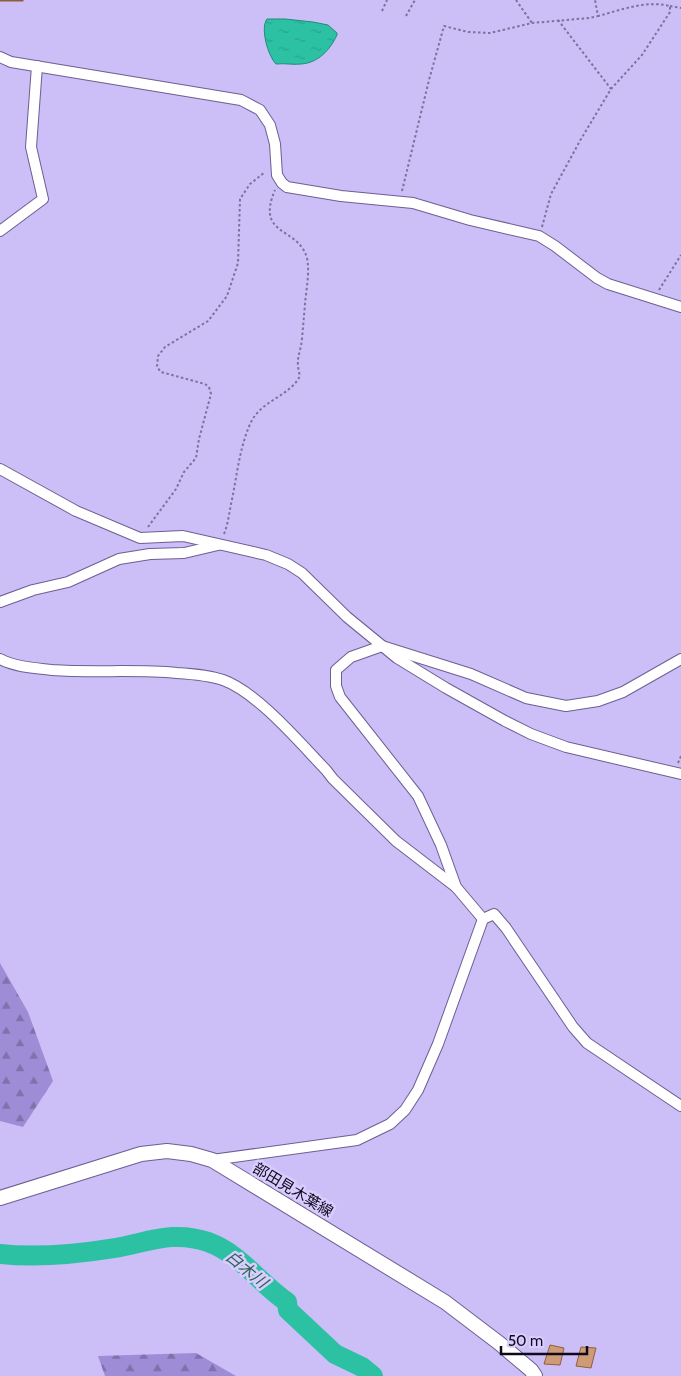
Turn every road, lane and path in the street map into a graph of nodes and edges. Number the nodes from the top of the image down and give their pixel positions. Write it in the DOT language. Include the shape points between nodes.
graph roads {
  1 [pos="387,0"];
  2 [pos="415,0"];
  3 [pos="516,0"];
  4 [pos="595,0"];
  5 [pos="670,6"];
  6 [pos="681,8"];
  7 [pos="382,11"];
  8 [pos="406,16"];
  9 [pos="598,16"];
  10 [pos="558,20"];
  11 [pos="532,23"];
  12 [pos="0,57"];
  13 [pos="36,66"];
  14 [pos="611,89"];
  15 [pos="277,162"];
  16 [pos="282,183"];
  17 [pos="400,202"];
  18 [pos="0,231"];
  19 [pos="539,236"];
  20 [pos="681,255"];
  21 [pos="654,299"];
  22 [pos="681,307"];
  23 [pos="0,469"];
  24 [pos="140,538"];
  25 [pos="222,542"];
  26 [pos="0,602"];
  27 [pos="382,646"];
  28 [pos="0,659"];
  29 [pos="681,659"];
  30 [pos="681,774"];
  31 [pos="456,888"];
  32 [pos="483,919"];
  33 [pos="681,1106"];
  34 [pos="212,1160"];
  35 [pos="0,1198"];
  36 [pos="535,1376"];
  1 -- 7 [label="path"];
  2 -- 8 [label="path"];
  3 -- 11 [label="path"];
  4 -- 9 [label="path"];
  5 -- 6 [label="path"];
  5 -- 9 [label="path" via="634,4"];
  5 -- 14 [label="path" via="670,12 642,55"];
  9 -- 10 [label="path"];
  10 -- 11 [label="path"];
  10 -- 14 [label="path"];
  11 -- 17 [label="path" via="490,33 444,26"];
  12 -- 13 [label="street"];
  13 -- 15 [label="street" via="240,100 260,110 270,125"];
  13 -- 18 [label="street" via="31,147 43,199"];
  14 -- 19 [label="path" via="551,194"];
  15 -- 16 [label="street" via="277,175"];
  15 -- 24 [label="path" via="250,184 240,199 238,262 227,296 208,321 165,347 158,356 156,366 161,372 205,384 211,394 196,458"];
  16 -- 17 [label="street" via="295,190"];
  16 -- 25 [label="path" via="274,190 270,220 297,243 307,259 302,341 297,363 300,376 297,383 266,403 252,422 243,442"];
  17 -- 19 [label="street"];
  19 -- 21 [label="street" via="608,284"];
  20 -- 21 [label="path"];
  21 -- 22 [label="street"];
  23 -- 24 [label="street" via="76,511"];
  24 -- 25 [label="street" via="183,536"];
  25 -- 26 [label="street" via="184,553 120,559 68,582"];
  25 -- 27 [label="street" via="288,564"];
  27 -- 29 [label="street" via="471,674 526,698 566,706 598,701 623,692"];
  27 -- 30 [label="street" via="446,688 532,734 566,747"];
  27 -- 31 [label="street" via="351,657 336,670 336,686 340,697 418,796 441,845"];
  28 -- 31 [label="street" via="37,669 147,670 201,675 224,681 259,703 396,841"];
  31 -- 32 [label="street"];
  32 -- 33 [label="street" via="494,914 506,928 587,1043"];
  32 -- 34 [label="street" via="418,1090 405,1110 390,1124 357,1140"];
  34 -- 35 [label="main road, 部田見木葉線" via="166,1150 141,1154"];
  34 -- 36 [label="main road, 部田見木葉線" via="445,1302 499,1343"];
}
